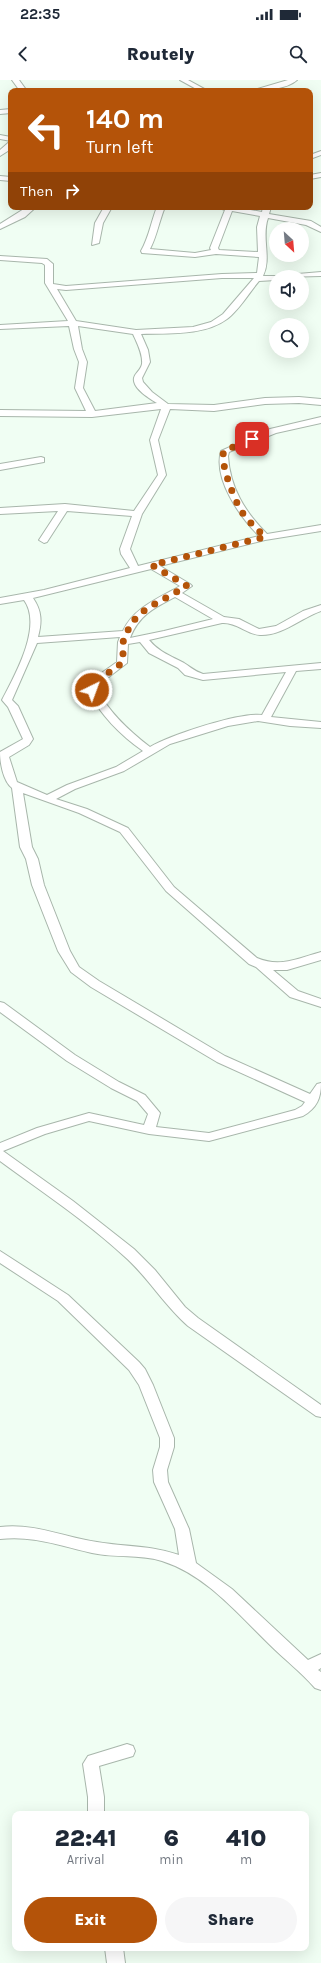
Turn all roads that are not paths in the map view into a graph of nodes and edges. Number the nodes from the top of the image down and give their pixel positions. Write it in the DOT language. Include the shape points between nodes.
graph roads {
  1 [pos="15,80"];
  2 [pos="183,80"];
  3 [pos="294,80"];
  4 [pos="22,88"];
  5 [pos="199,88"];
  6 [pos="266,88"];
  7 [pos="8,147"];
  8 [pos="0,154"];
  9 [pos="28,210"];
  10 [pos="106,210"];
  11 [pos="160,210"];
  12 [pos="224,210"];
  13 [pos="252,210"];
  14 [pos="266,211"];
  15 [pos="0,228"];
  16 [pos="321,230"];
  17 [pos="94,243"];
  18 [pos="216,252"];
  19 [pos="262,255"];
  20 [pos="0,258"];
  21 [pos="321,274"];
  22 [pos="309,275"];
  23 [pos="259,277"];
  24 [pos="269,278"];
  25 [pos="52,286"];
  26 [pos="74,324"];
  27 [pos="0,327"];
  28 [pos="136,332"];
  29 [pos="321,402"];
  30 [pos="166,406"];
  31 [pos="0,413"];
  32 [pos="92,414"];
  33 [pos="321,420"];
  34 [pos="41,460"];
  35 [pos="0,467"];
  36 [pos="65,507"];
  37 [pos="0,511"];
  38 [pos="137,514"];
  39 [pos="321,528"];
  40 [pos="265,537"];
  41 [pos="44,540"];
  42 [pos="152,565"];
  43 [pos="136,570"];
  44 [pos="176,593"];
  45 [pos="28,597"];
  46 [pos="0,601"];
  47 [pos="321,608"];
  48 [pos="222,620"];
  49 [pos="124,638"];
  50 [pos="143,639"];
  51 [pos="33,640"];
  52 [pos="321,666"];
  53 [pos="293,668"];
  54 [pos="4,701"];
  55 [pos="265,719"];
  56 [pos="321,725"];
  57 [pos="149,751"];
  58 [pos="1,755"];
  59 [pos="17,787"];
  60 [pos="47,799"];
  61 [pos="321,956"];
  62 [pos="261,966"];
  63 [pos="321,1003"];
  64 [pos="0,1006"];
  65 [pos="321,1087"];
  66 [pos="312,1100"];
  67 [pos="149,1130"];
  68 [pos="0,1148"];
  69 [pos="0,1155"];
  70 [pos="0,1256"];
  71 [pos="321,1412"];
  72 [pos="0,1533"];
  73 [pos="189,1565"];
  74 [pos="315,1664"];
  75 [pos="321,1683"];
  76 [pos="127,1751"];
  77 [pos="96,1811"];
  78 [pos="114,1951"];
  79 [pos="116,1963"];
  1 -- 4 [label="street"];
  2 -- 5 [label="street"];
  3 -- 6 [label="street"];
  7 -- 8 [label="street"];
  9 -- 15 [label="street"];
  10 -- 17 [label="street"];
  11 -- 18 [label="street" via="145,251 194,255"];
  12 -- 18 [label="street" via="214,248"];
  13 -- 14 [label="street"];
  14 -- 16 [label="street" via="308,223"];
  14 -- 19 [label="street" via="261,227"];
  18 -- 19 [label="street"];
  19 -- 23 [label="street" via="264,261"];
  20 -- 25 [label="street" via="47,262 48,278"];
  21 -- 22 [label="street"];
  23 -- 24 [label="street"];
  23 -- 25 [label="street" via="222,276 66,288"];
  23 -- 28 [label="street" via="226,316 214,324 193,329"];
  25 -- 26 [label="street"];
  26 -- 27 [label="street"];
  26 -- 28 [label="street"];
  26 -- 32 [label="street" via="83,362 79,388"];
  28 -- 30 [label="street" via="146,361 146,367 138,383"];
  29 -- 30 [label="street" via="265,401 214,408"];
  30 -- 32 [label="street"];
  30 -- 38 [label="street" via="165,417 155,434 154,448 162,475"];
  31 -- 32 [label="street"];
  33 -- 40 [label="street" via="259,436 224,451 222,455 224,468 238,505"];
  34 -- 35 [label="street"];
  36 -- 37 [label="street"];
  36 -- 38 [label="street"];
  36 -- 41 [label="street"];
  38 -- 43 [label="street" via="125,549"];
  39 -- 40 [label="street"];
  40 -- 42 [label="street"];
  42 -- 43 [label="street"];
  42 -- 44 [label="street" via="187,585"];
  43 -- 45 [label="street"];
  44 -- 48 [label="street"];
  44 -- 49 [label="street" via="141,612"];
  45 -- 46 [label="street"];
  45 -- 51 [label="street" via="35,610"];
  47 -- 48 [label="street" via="265,632 254,631 237,620"];
  48 -- 50 [label="street"];
  49 -- 50 [label="street"];
  49 -- 51 [label="street"];
  49 -- 57 [label="street" via="122,663 97,681 92,690 105,711 131,739"];
  50 -- 53 [label="street" via="153,651 182,666 189,673 200,676"];
  51 -- 54 [label="street"];
  52 -- 53 [label="street"];
  53 -- 55 [label="street"];
  54 -- 58 [label="street" via="13,706 28,739"];
  55 -- 56 [label="street"];
  55 -- 57 [label="street" via="253,718 226,723 178,737"];
  57 -- 60 [label="street" via="120,769"];
  58 -- 59 [label="street" via="6,759 12,783"];
  59 -- 60 [label="street"];
  59 -- 66 [label="street" via="26,846 38,885 64,951 75,969 95,984 221,1059"];
  60 -- 62 [label="street" via="83,811 124,830 163,881 183,902"];
  61 -- 62 [label="street" via="281,968"];
  62 -- 63 [label="street" via="294,994"];
  64 -- 67 [label="street" via="99,1077 146,1102 154,1113"];
  65 -- 66 [label="street"];
  66 -- 67 [label="street" via="306,1109 299,1113 210,1137"];
  67 -- 68 [label="street" via="89,1117 48,1129"];
  69 -- 71 [label="street" via="68,1204 128,1252 155,1278 193,1322"];
  70 -- 73 [label="street" via="63,1298 140,1373 167,1438 160,1470 161,1482 182,1529 182,1541"];
  72 -- 73 [label="street" via="30,1532 96,1548 162,1555"];
  73 -- 74 [label="street" via="214,1582 283,1648"];
  74 -- 75 [label="street"];
  76 -- 77 [label="street" via="91,1764"];
  78 -- 79 [label="street"];
}
